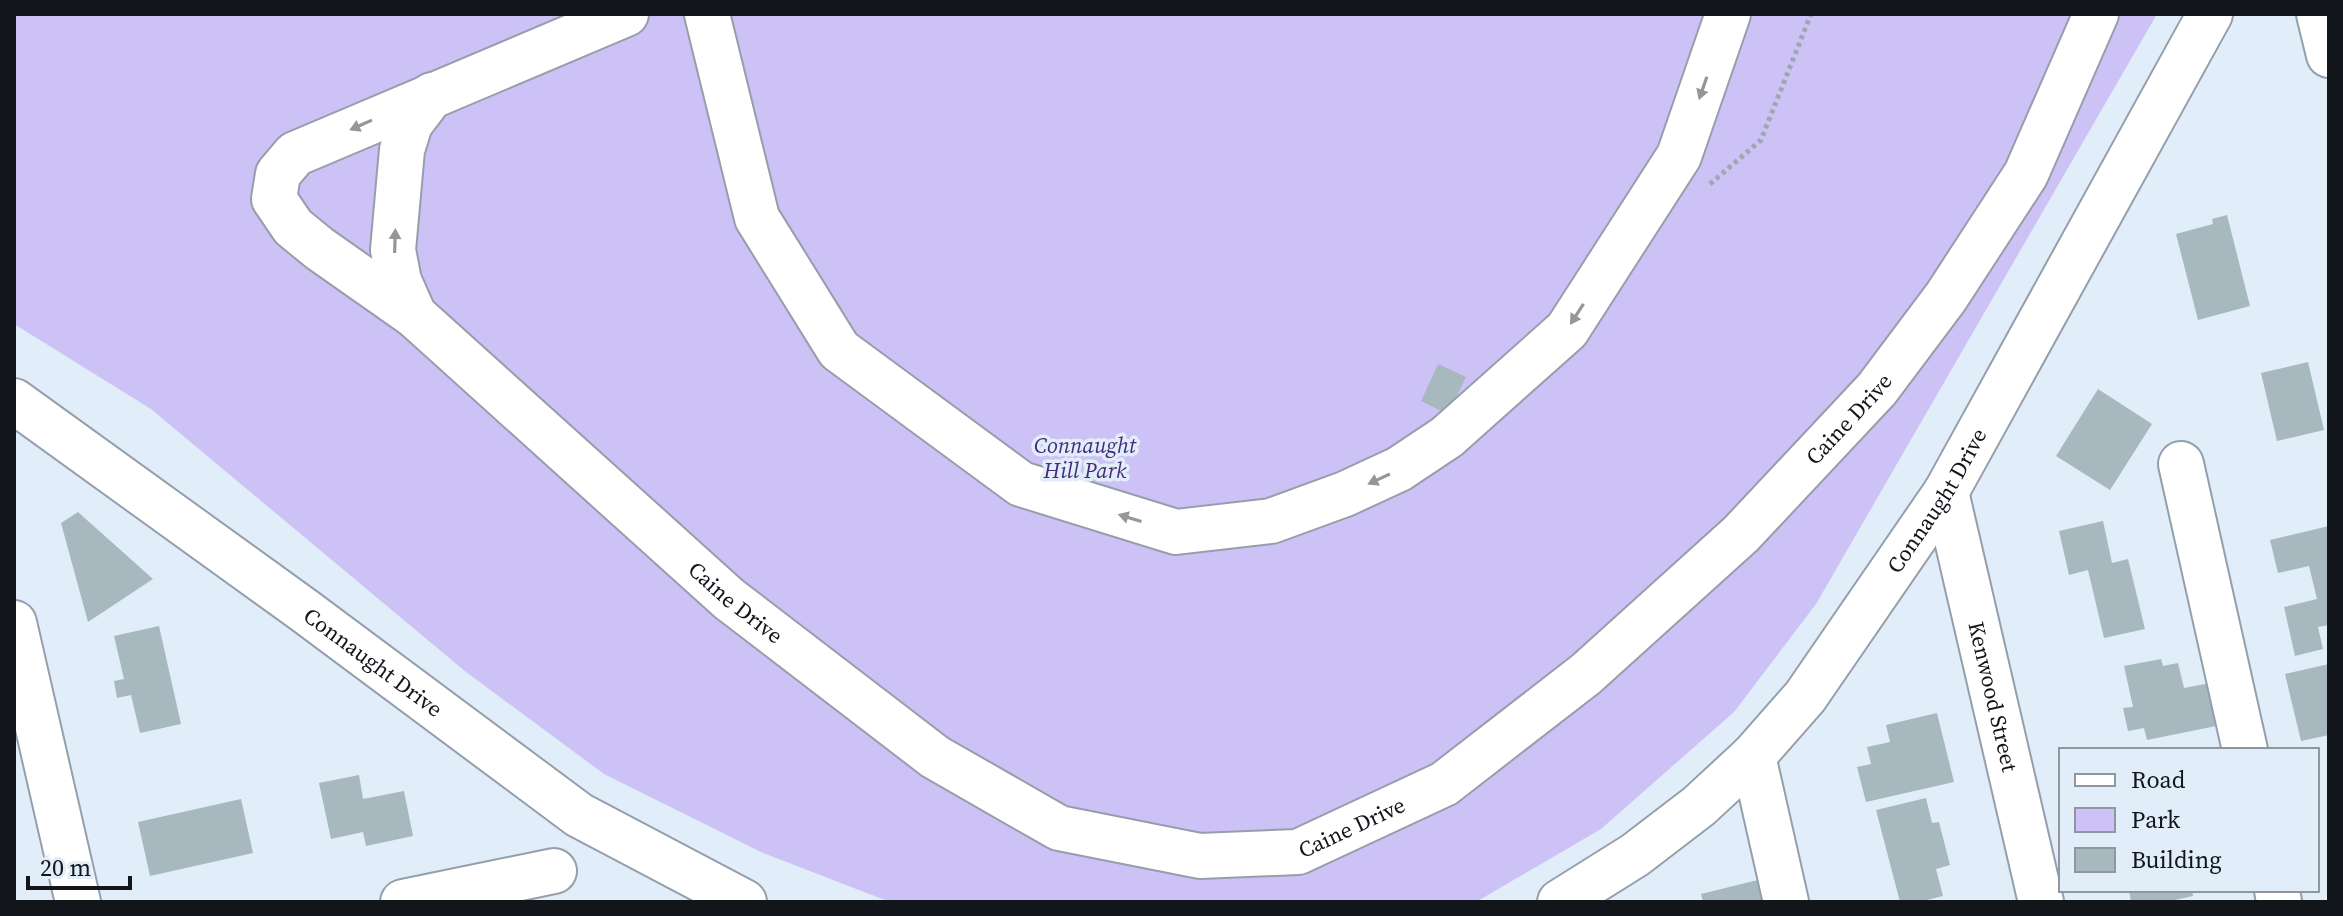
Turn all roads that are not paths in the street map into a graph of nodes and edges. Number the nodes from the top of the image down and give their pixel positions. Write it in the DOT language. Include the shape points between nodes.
graph roads {
  1 [pos="626,14"];
  2 [pos="707,14"];
  3 [pos="1728,14"];
  4 [pos="2096,14"];
  5 [pos="2210,14"];
  6 [pos="2319,14"];
  7 [pos="2329,55"];
  8 [pos="432,95"];
  9 [pos="414,315"];
  10 [pos="14,401"];
  11 [pos="2181,464"];
  12 [pos="1946,492"];
  13 [pos="14,623"];
  14 [pos="2245,748"];
  15 [pos="1753,756"];
  16 [pos="579,815"];
  17 [pos="558,886"];
  18 [pos="78,902"];
  19 [pos="403,902"];
  20 [pos="744,902"];
  21 [pos="1560,902"];
  22 [pos="1786,902"];
  23 [pos="2041,902"];
  1 -- 8 [label="street, Caine Drive"];
  3 -- 2 [label="street, one-way" via="1679,156 1567,330 1447,437 1399,469 1271,521 1176,532 1021,484 839,350 757,218"];
  4 -- 9 [label="street, Caine Drive" via="2026,174 1946,297 1877,389 1751,523 1586,674 1444,784 1298,852 1200,856 1059,828 935,757 729,599"];
  5 -- 12 [label="street, Connaught Drive"];
  6 -- 7 [label="street"];
  9 -- 8 [label="street, Caine Drive, one-way" via="393,250 402,150 410,124"];
  8 -- 9 [label="street, Caine Drive, one-way" via="295,154 278,174 274,199 293,227"];
  10 -- 16 [label="street, Connaught Drive"];
  11 -- 14 [label="street"];
  12 -- 15 [label="street, Connaught Drive" via="1805,697"];
  12 -- 23 [label="street, Kenwood Street"];
  13 -- 18 [label="street"];
  15 -- 21 [label="street, Connaught Drive" via="1635,855"];
  15 -- 22 [label="street"];
  16 -- 17 [label="street"];
  16 -- 20 [label="street, Connaught Drive"];
  17 -- 19 [label="street"];
}
